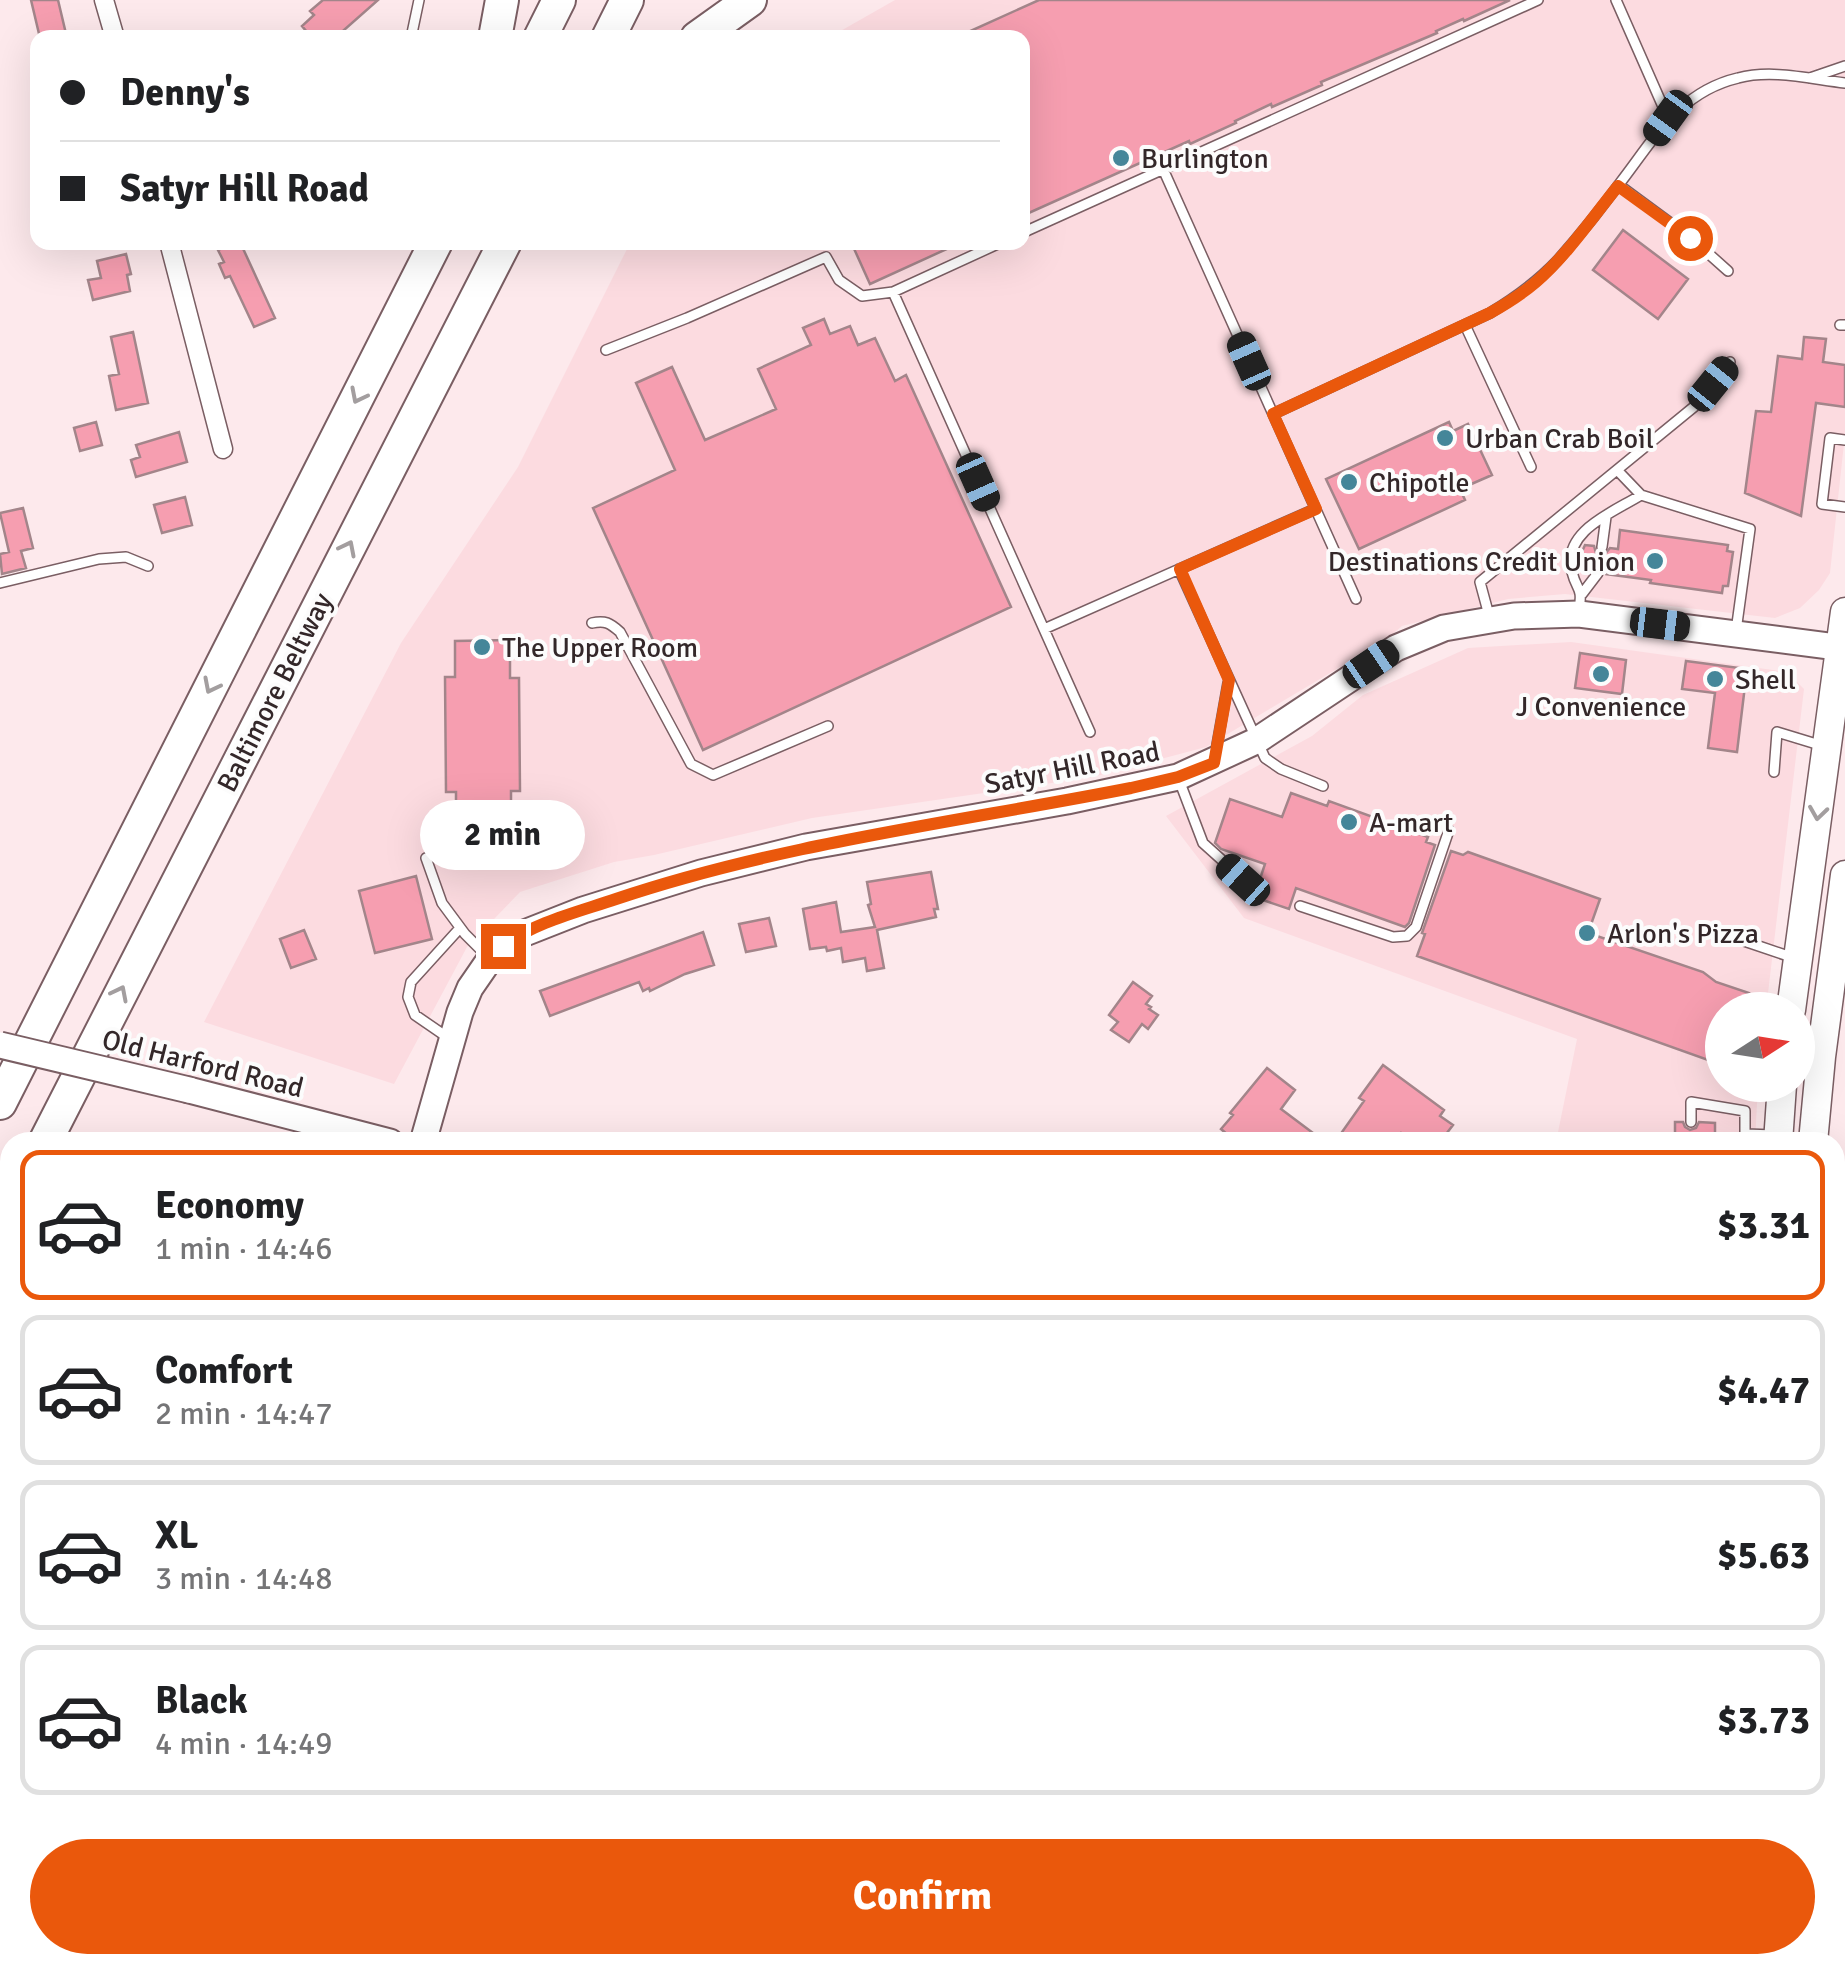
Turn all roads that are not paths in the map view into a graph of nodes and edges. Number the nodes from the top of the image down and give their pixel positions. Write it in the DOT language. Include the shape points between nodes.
graph roads {
  1 [pos="419,0"];
  2 [pos="502,0"];
  3 [pos="559,0"];
  4 [pos="627,0"];
  5 [pos="750,0"];
  6 [pos="1538,0"];
  7 [pos="1616,0"];
  8 [pos="110,2"];
  9 [pos="113,30"];
  10 [pos="413,30"];
  11 [pos="496,30"];
  12 [pos="544,30"];
  13 [pos="612,30"];
  14 [pos="708,30"];
  15 [pos="1845,66"];
  16 [pos="1807,79"];
  17 [pos="1829,82"];
  18 [pos="1845,84"];
  19 [pos="1845,94"];
  20 [pos="1668,118"];
  21 [pos="1164,169"];
  22 [pos="1618,186"];
  23 [pos="1030,229"];
  24 [pos="171,250"];
  25 [pos="424,250"];
  26 [pos="432,250"];
  27 [pos="500,250"];
  28 [pos="513,250"];
  29 [pos="985,250"];
  30 [pos="1728,271"];
  31 [pos="893,292"];
  32 [pos="402,310"];
  33 [pos="469,314"];
  34 [pos="1465,325"];
  35 [pos="606,350"];
  36 [pos="1730,362"];
  37 [pos="1273,414"];
  38 [pos="1845,440"];
  39 [pos="224,449"];
  40 [pos="1531,466"];
  41 [pos="1618,471"];
  42 [pos="1641,496"];
  43 [pos="1845,507"];
  44 [pos="1316,509"];
  45 [pos="1606,517"];
  46 [pos="1602,547"];
  47 [pos="148,566"];
  48 [pos="1180,569"];
  49 [pos="1598,572"];
  50 [pos="0,583"];
  51 [pos="1356,598"];
  52 [pos="1580,604"];
  53 [pos="1845,612"];
  54 [pos="1491,619"];
  55 [pos="592,623"];
  56 [pos="1044,629"];
  57 [pos="1736,634"];
  58 [pos="1843,648"];
  59 [pos="1229,680"];
  60 [pos="828,726"];
  61 [pos="1090,732"];
  62 [pos="1256,741"];
  63 [pos="1827,747"];
  64 [pos="1214,763"];
  65 [pos="1774,772"];
  66 [pos="1178,777"];
  67 [pos="1324,786"];
  68 [pos="1449,830"];
  69 [pos="426,858"];
  70 [pos="1845,875"];
  71 [pos="1243,880"];
  72 [pos="1300,906"];
  73 [pos="460,928"];
  74 [pos="1744,940"];
  75 [pos="490,959"];
  76 [pos="1797,960"];
  77 [pos="1839,971"];
  78 [pos="1793,992"];
  79 [pos="452,1040"];
  80 [pos="0,1045"];
  81 [pos="1781,1102"];
  82 [pos="0,1103"];
  83 [pos="1690,1122"];
  84 [pos="50,1132"];
  85 [pos="351,1132"];
  86 [pos="426,1132"];
  87 [pos="1745,1132"];
  88 [pos="1779,1132"];
  89 [pos="1815,1132"];
  1 -- 10 [label="lane"];
  2 -- 11 [label="highway"];
  3 -- 12 [label="highway"];
  4 -- 13 [label="highway"];
  5 -- 14 [label="highway"];
  6 -- 21 [label="lane"];
  7 -- 20 [label="lane"];
  8 -- 9 [label="street"];
  15 -- 16 [label="lane"];
  16 -- 17 [label="lane"];
  16 -- 20 [label="lane" via="1738,78"];
  17 -- 18 [label="lane"];
  17 -- 19 [label="lane"];
  20 -- 22 [label="lane"];
  21 -- 23 [label="lane"];
  21 -- 37 [label="lane"];
  22 -- 30 [label="lane"];
  22 -- 34 [label="lane" via="1538,281"];
  24 -- 39 [label="street"];
  25 -- 32 [label="highway"];
  26 -- 32 [label="highway"];
  27 -- 33 [label="highway, Baltimore Beltway"];
  28 -- 33 [label="highway"];
  29 -- 31 [label="lane"];
  31 -- 35 [label="lane" via="862,296 839,280 826,257"];
  31 -- 56 [label="lane"];
  32 -- 82 [label="highway, one-way"];
  84 -- 33 [label="highway, Baltimore Beltway, one-way"];
  34 -- 37 [label="lane"];
  34 -- 40 [label="lane"];
  36 -- 41 [label="lane" via="1695,406"];
  37 -- 44 [label="lane"];
  38 -- 43 [label="lane" via="1830,438 1822,504"];
  41 -- 42 [label="lane"];
  41 -- 54 [label="lane" via="1480,582"];
  42 -- 45 [label="lane"];
  42 -- 57 [label="lane" via="1750,529"];
  44 -- 48 [label="lane"];
  44 -- 51 [label="lane"];
  45 -- 46 [label="lane"];
  45 -- 52 [label="lane" via="1574,546 1571,569"];
  47 -- 50 [label="lane" via="126,557 99,558"];
  48 -- 56 [label="lane"];
  48 -- 59 [label="lane"];
  49 -- 52 [label="lane"];
  52 -- 54 [label="street, Satyr Hill Road"];
  52 -- 57 [label="street, Satyr Hill Road"];
  53 -- 58 [label="main road"];
  54 -- 62 [label="street, Satyr Hill Road" via="1444,628 1396,648"];
  55 -- 60 [label="lane" via="610,623 620,632 690,764 713,775"];
  56 -- 61 [label="lane"];
  57 -- 58 [label="street, Satyr Hill Road"];
  58 -- 63 [label="main road"];
  59 -- 62 [label="lane"];
  59 -- 64 [label="lane"];
  62 -- 64 [label="street, Satyr Hill Road"];
  62 -- 67 [label="lane" via="1281,770"];
  63 -- 65 [label="lane" via="1777,732"];
  63 -- 76 [label="main road, one-way"];
  64 -- 66 [label="street, Satyr Hill Road"];
  66 -- 71 [label="lane" via="1203,842"];
  66 -- 75 [label="street, Satyr Hill Road" via="701,873 516,936"];
  68 -- 72 [label="lane" via="1416,927 1407,936"];
  69 -- 73 [label="lane" via="442,903"];
  70 -- 77 [label="main road"];
  73 -- 75 [label="lane"];
  73 -- 79 [label="lane" via="411,982 408,997 414,1016"];
  74 -- 76 [label="lane"];
  75 -- 79 [label="street, Satyr Hill Road" via="470,988"];
  76 -- 77 [label="street"];
  76 -- 78 [label="main road"];
  77 -- 89 [label="main road"];
  79 -- 86 [label="street, Satyr Hill Road"];
  80 -- 85 [label="street, Old Harford Road, bridge"];
  81 -- 88 [label="main road"];
  83 -- 87 [label="lane" via="1691,1102 1745,1111"];
}
